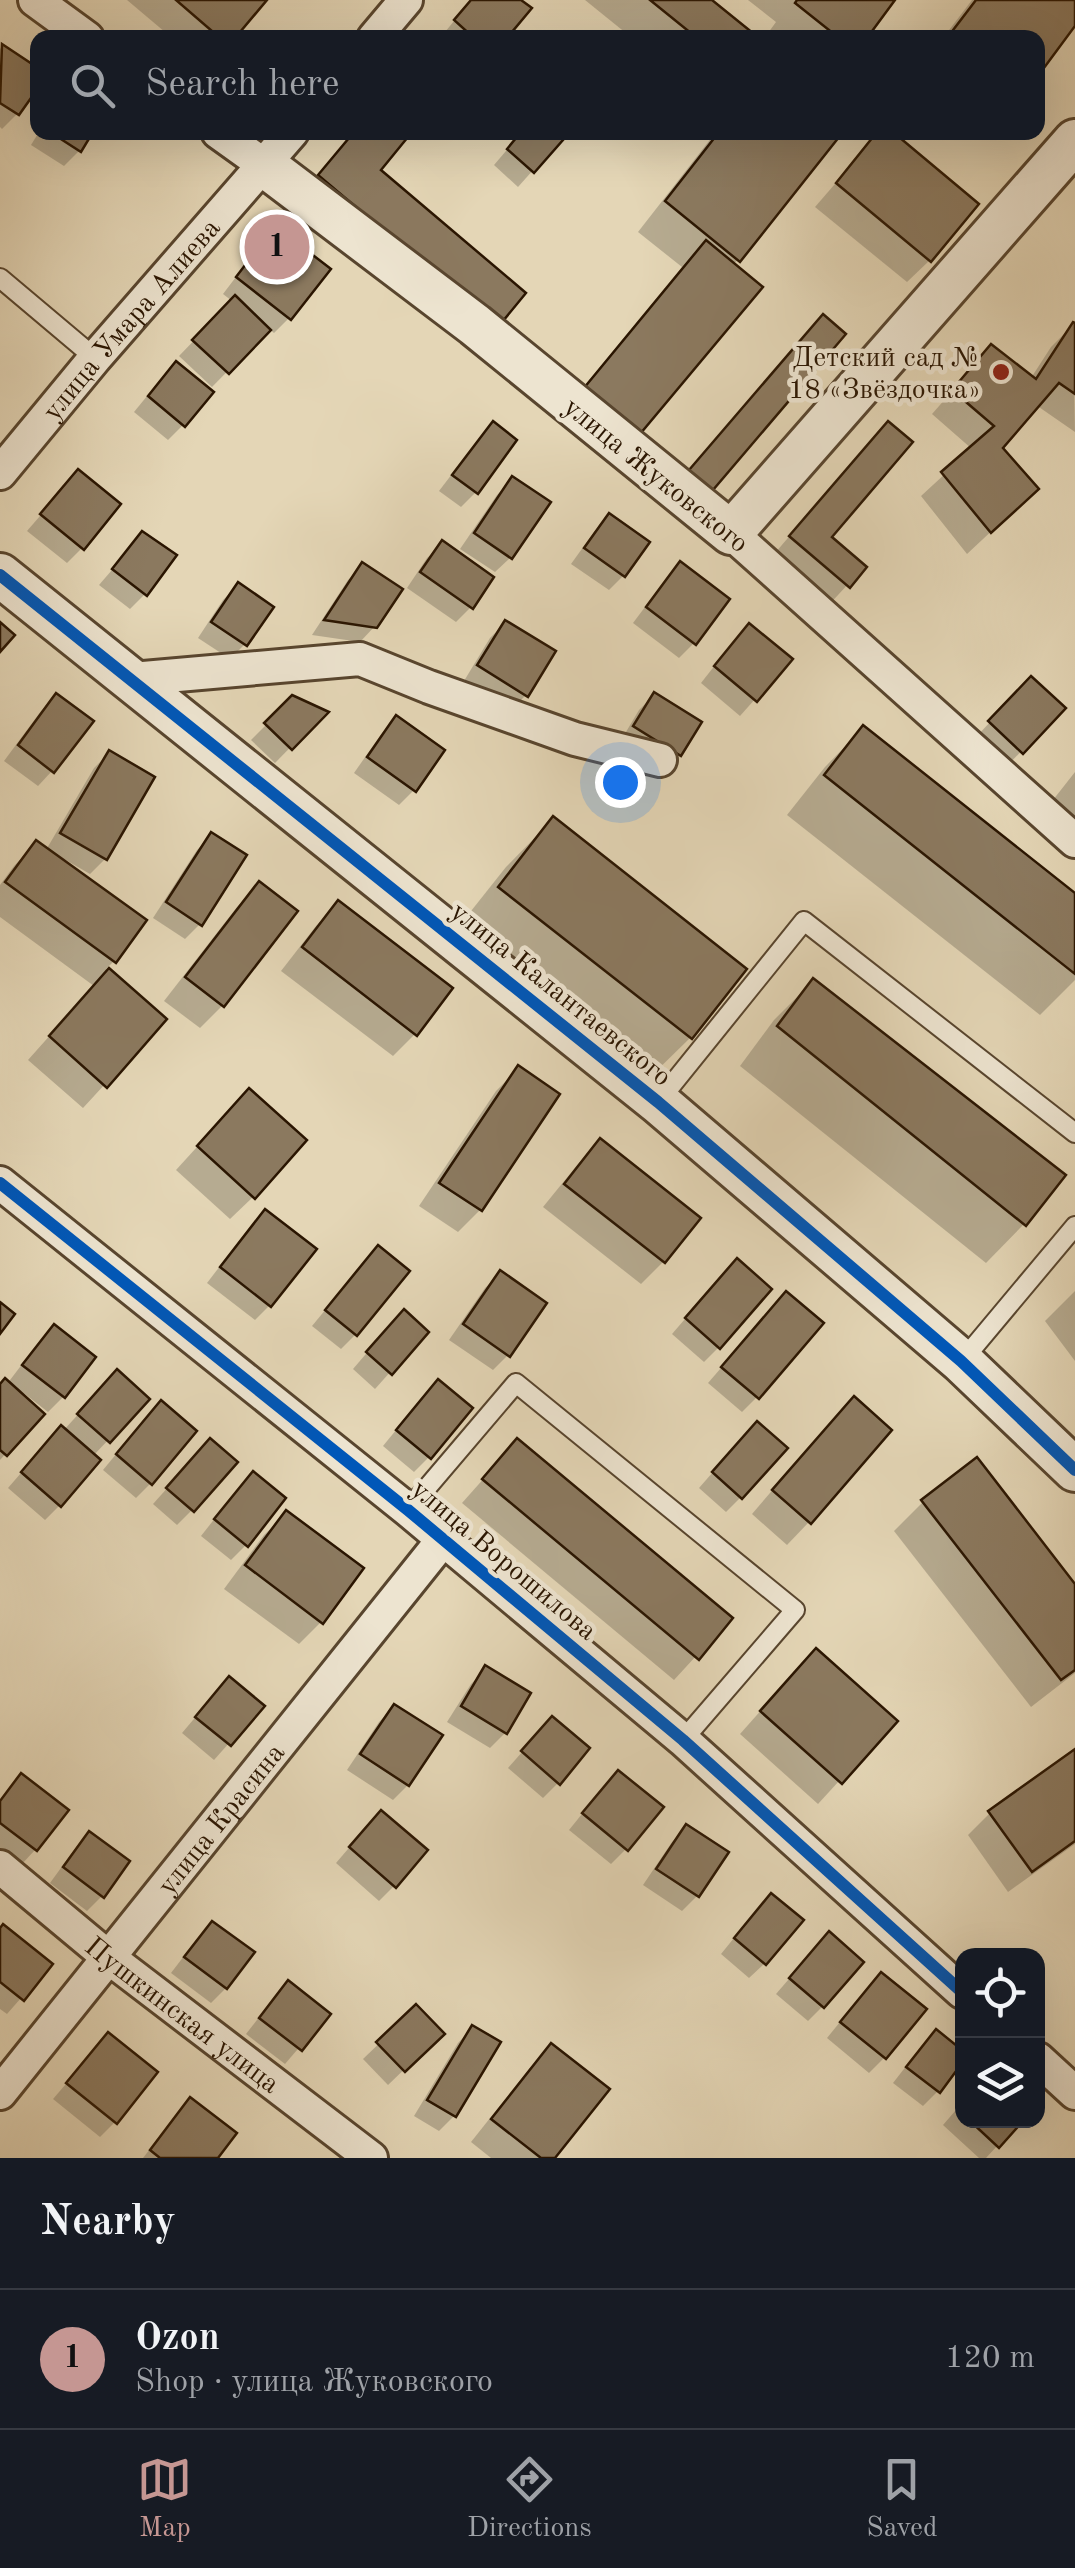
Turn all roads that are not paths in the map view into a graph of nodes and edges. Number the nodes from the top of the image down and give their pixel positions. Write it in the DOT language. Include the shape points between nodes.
graph roads {
  1 [pos="35,0"];
  2 [pos="406,0"];
  3 [pos="75,30"];
  4 [pos="381,30"];
  5 [pos="229,140"];
  6 [pos="285,140"];
  7 [pos="1075,140"];
  8 [pos="264,166"];
  9 [pos="0,278"];
  10 [pos="95,358"];
  11 [pos="0,474"];
  12 [pos="731,534"];
  13 [pos="0,575"];
  14 [pos="132,679"];
  15 [pos="660,760"];
  16 [pos="1075,841"];
  17 [pos="658,1102"];
  18 [pos="1075,1133"];
  19 [pos="0,1183"];
  20 [pos="1075,1226"];
  21 [pos="961,1361"];
  22 [pos="1075,1470"];
  23 [pos="408,1510"];
  24 [pos="442,1541"];
  25 [pos="683,1740"];
  26 [pos="0,1867"];
  27 [pos="108,1957"];
  28 [pos="955,1986"];
  29 [pos="1045,2065"];
  30 [pos="0,2093"];
  31 [pos="1075,2093"];
  32 [pos="371,2158"];
  1 -- 3 [label="street"];
  2 -- 4 [label="street"];
  5 -- 8 [label="street, улица Жуковского"];
  6 -- 8 [label="street, улица Умара Алиева"];
  7 -- 12 [label="street"];
  8 -- 10 [label="street, улица Умара Алиева"];
  8 -- 12 [label="street, улица Жуковского"];
  9 -- 10 [label="lane"];
  10 -- 11 [label="street, улица Умара Алиева"];
  12 -- 16 [label="street, улица Жуковского"];
  13 -- 14 [label="street, улица Калантаевского"];
  14 -- 15 [label="street" via="360,659 575,739"];
  14 -- 17 [label="street, улица Калантаевского"];
  17 -- 18 [label="lane" via="804,921"];
  17 -- 21 [label="street, улица Калантаевского"];
  19 -- 23 [label="street, улица Ворошилова"];
  20 -- 21 [label="lane"];
  21 -- 22 [label="street, улица Калантаевского"];
  23 -- 24 [label="street, улица Ворошилова"];
  23 -- 25 [label="lane" via="516,1384 795,1610"];
  24 -- 25 [label="street, улица Ворошилова"];
  24 -- 27 [label="street, улица Красина"];
  25 -- 28 [label="street, улица Ворошилова"];
  26 -- 27 [label="street, Пушкинская улица"];
  27 -- 30 [label="street, улица Красина"];
  27 -- 32 [label="street, Пушкинская улица"];
  29 -- 31 [label="street"];
}
